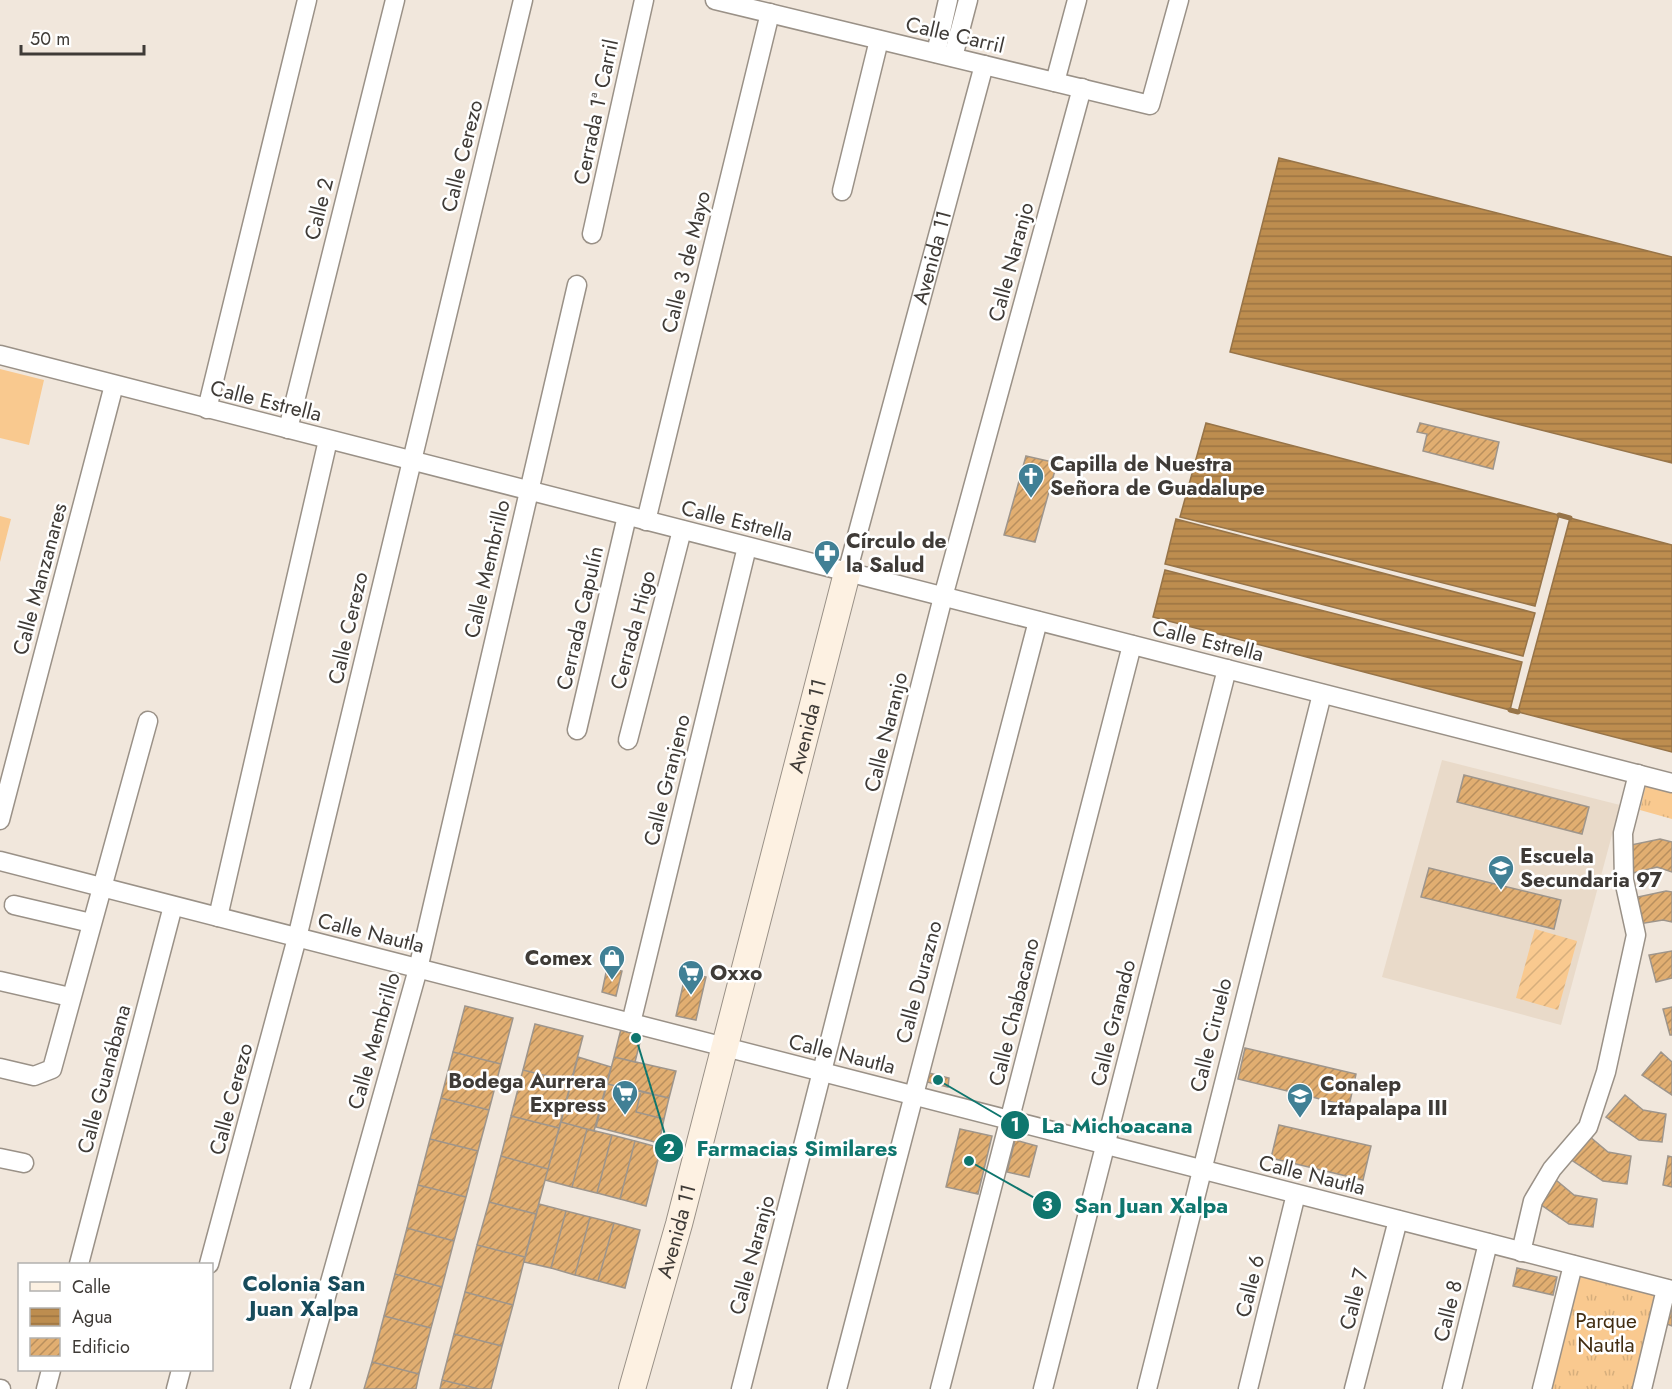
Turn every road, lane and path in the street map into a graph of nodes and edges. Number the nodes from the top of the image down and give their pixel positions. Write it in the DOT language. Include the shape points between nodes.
graph roads {
  1 [pos="307,0"];
  2 [pos="394,0"];
  3 [pos="523,0"];
  4 [pos="644,0"];
  5 [pos="715,0"];
  6 [pos="948,0"];
  7 [pos="968,0"];
  8 [pos="1077,0"];
  9 [pos="1179,0"];
  10 [pos="761,8"];
  11 [pos="879,40"];
  12 [pos="944,55"];
  13 [pos="984,65"];
  14 [pos="1055,82"];
  15 [pos="1082,88"];
  16 [pos="843,191"];
  17 [pos="592,234"];
  18 [pos="577,285"];
  19 [pos="0,355"];
  20 [pos="114,385"];
  21 [pos="207,409"];
  22 [pos="288,429"];
  23 [pos="328,440"];
  24 [pos="412,461"];
  25 [pos="528,491"];
  26 [pos="627,516"];
  27 [pos="646,521"];
  28 [pos="682,530"];
  29 [pos="747,547"];
  30 [pos="847,573"];
  31 [pos="943,597"];
  32 [pos="1038,621"];
  33 [pos="1132,645"];
  34 [pos="1227,669"];
  35 [pos="1322,693"];
  36 [pos="148,721"];
  37 [pos="577,730"];
  38 [pos="628,740"];
  39 [pos="1638,774"];
  40 [pos="1672,783"];
  41 [pos="0,820"];
  42 [pos="0,861"];
  43 [pos="102,888"];
  44 [pos="14,905"];
  45 [pos="173,906"];
  46 [pos="218,917"];
  47 [pos="91,923"];
  48 [pos="297,938"];
  49 [pos="418,969"];
  50 [pos="0,981"];
  51 [pos="70,997"];
  52 [pos="631,1023"];
  53 [pos="726,1048"];
  54 [pos="0,1068"];
  55 [pos="823,1072"];
  56 [pos="912,1095"];
  57 [pos="1010,1120"];
  58 [pos="1105,1145"];
  59 [pos="0,1158"];
  60 [pos="24,1163"];
  61 [pos="1200,1170"];
  62 [pos="1296,1194"];
  63 [pos="1398,1220"];
  64 [pos="1488,1243"];
  65 [pos="1521,1252"];
  66 [pos="79,1263"];
  67 [pos="209,1263"];
  68 [pos="1573,1265"];
  69 [pos="1669,1290"];
  70 [pos="51,1371"];
  71 [pos="181,1371"];
  72 [pos="46,1389"];
  73 [pos="176,1389"];
  74 [pos="300,1389"];
  75 [pos="632,1389"];
  76 [pos="741,1389"];
  77 [pos="837,1389"];
  78 [pos="940,1389"];
  79 [pos="1043,1389"];
  80 [pos="1147,1389"];
  81 [pos="1248,1389"];
  82 [pos="1354,1389"];
  83 [pos="1452,1389"];
  84 [pos="1542,1389"];
  85 [pos="1642,1389"];
  1 -- 21 [label="street"];
  2 -- 22 [label="street, Calle 2"];
  3 -- 24 [label="street, Calle Cerezo"];
  4 -- 17 [label="street, Cerrada 1ª Carril"];
  5 -- 10 [label="street, Calle Carril"];
  6 -- 12 [label="street"];
  7 -- 12 [label="street"];
  8 -- 14 [label="street"];
  9 -- 15 [label="street, Calle Carril" via="1150,105"];
  10 -- 11 [label="street, Calle Carril"];
  10 -- 27 [label="street, Calle 3 de Mayo"];
  11 -- 12 [label="street, Calle Carril"];
  11 -- 16 [label="street"];
  12 -- 13 [label="street, Calle Carril"];
  13 -- 14 [label="street, Calle Carril"];
  13 -- 30 [label="street, Avenida 11"];
  14 -- 15 [label="street, Calle Carril"];
  15 -- 31 [label="street, Calle Naranjo"];
  18 -- 25 [label="street, Calle Membrillo"];
  19 -- 20 [label="street, Calle Estrella"];
  20 -- 21 [label="street, Calle Estrella"];
  20 -- 41 [label="street, Calle Manzanares"];
  21 -- 22 [label="street, Calle Estrella"];
  22 -- 23 [label="street, Calle Estrella"];
  23 -- 24 [label="street, Calle Estrella"];
  23 -- 46 [label="street"];
  24 -- 25 [label="street, Calle Estrella"];
  24 -- 48 [label="street, Calle Cerezo"];
  25 -- 26 [label="street, Calle Estrella"];
  25 -- 49 [label="street, Calle Membrillo"];
  26 -- 27 [label="street, Calle Estrella"];
  26 -- 37 [label="street, Cerrada Capulín"];
  27 -- 28 [label="street, Calle Estrella"];
  28 -- 29 [label="street, Calle Estrella"];
  28 -- 38 [label="street, Cerrada Higo"];
  29 -- 30 [label="street, Calle Estrella"];
  29 -- 52 [label="street, Calle Granjeno"];
  30 -- 31 [label="street, Calle Estrella"];
  30 -- 53 [label="street, Avenida 11"];
  31 -- 32 [label="street, Calle Estrella"];
  31 -- 55 [label="street, Calle Naranjo"];
  32 -- 33 [label="street, Calle Estrella"];
  32 -- 56 [label="street, Calle Durazno"];
  33 -- 34 [label="street, Calle Estrella"];
  33 -- 57 [label="street, Calle Chabacano"];
  34 -- 35 [label="street, Calle Estrella"];
  34 -- 58 [label="street, Calle Granado"];
  35 -- 39 [label="street, Calle Estrella"];
  35 -- 61 [label="street, Calle Ciruelo"];
  36 -- 43 [label="street"];
  39 -- 40 [label="street, Calle Estrella"];
  39 -- 65 [label="street" via="1623,833 1624,880 1636,935 1611,1050 1594,1116 1552,1169 1533,1201"];
  42 -- 43 [label="street, Calle Nautla"];
  43 -- 45 [label="street, Calle Nautla"];
  43 -- 47 [label="street"];
  44 -- 47 [label="street"];
  45 -- 46 [label="street, Calle Nautla"];
  45 -- 66 [label="street, Calle Guanábana"];
  46 -- 48 [label="street, Calle Nautla"];
  47 -- 51 [label="street"];
  48 -- 49 [label="street, Calle Nautla"];
  48 -- 67 [label="street, Calle Cerezo"];
  49 -- 52 [label="street, Calle Nautla"];
  49 -- 74 [label="street, Calle Membrillo"];
  50 -- 51 [label="street"];
  51 -- 54 [label="street" via="52,1069 34,1076"];
  52 -- 53 [label="street, Calle Nautla"];
  53 -- 55 [label="street, Calle Nautla"];
  53 -- 75 [label="street, Avenida 11"];
  55 -- 56 [label="street, Calle Nautla"];
  55 -- 76 [label="street, Calle Naranjo"];
  56 -- 57 [label="street, Calle Nautla"];
  56 -- 77 [label="street, Calle Durazno"];
  57 -- 58 [label="street, Calle Nautla"];
  57 -- 78 [label="street, Calle Chabacano"];
  58 -- 61 [label="street, Calle Nautla"];
  58 -- 79 [label="street, Calle Granado"];
  59 -- 60 [label="street"];
  61 -- 62 [label="street, Calle Nautla"];
  61 -- 80 [label="street, Calle Ciruelo"];
  62 -- 63 [label="street, Calle Nautla"];
  62 -- 81 [label="street, Calle 6"];
  63 -- 64 [label="street, Calle Nautla"];
  63 -- 82 [label="street, Calle 7"];
  64 -- 65 [label="street, Calle Nautla"];
  64 -- 83 [label="street, Calle 8"];
  65 -- 68 [label="street, Calle Nautla"];
  68 -- 69 [label="street, Calle Nautla"];
  68 -- 84 [label="street"];
  69 -- 85 [label="street"];
  70 -- 72 [label="street"];
  71 -- 73 [label="street"];
}
